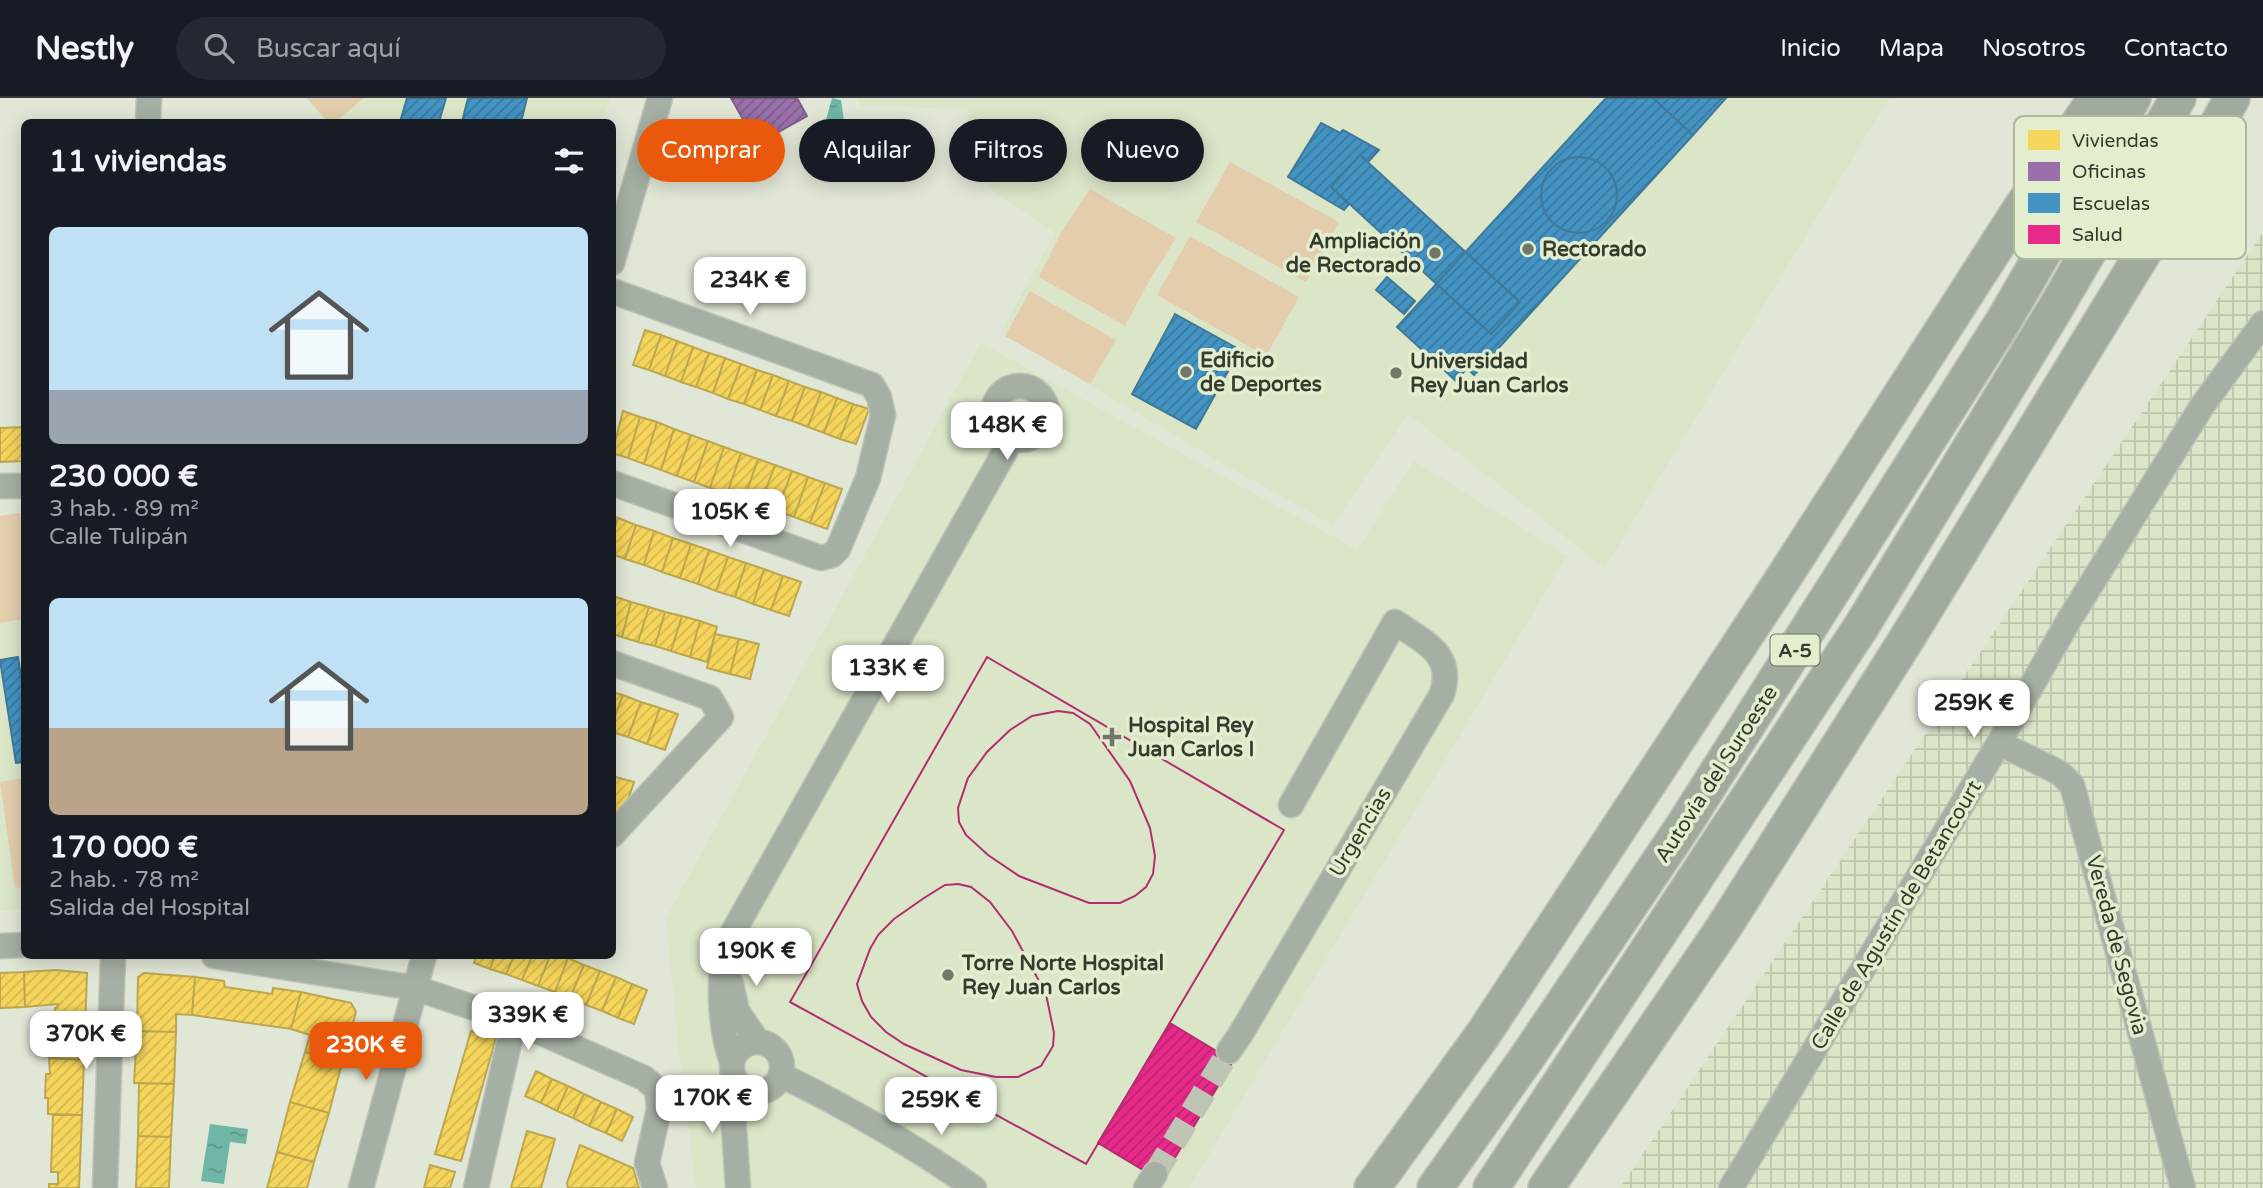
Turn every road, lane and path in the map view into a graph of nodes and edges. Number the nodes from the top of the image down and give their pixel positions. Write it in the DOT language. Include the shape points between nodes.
graph roads {
  1 [pos="149,98"];
  2 [pos="660,98"];
  3 [pos="2071,98"];
  4 [pos="2096,98"];
  5 [pos="2133,98"];
  6 [pos="2178,98"];
  7 [pos="2232,98"];
  8 [pos="2060,116"];
  9 [pos="2084,116"];
  10 [pos="2123,116"];
  11 [pos="2168,116"];
  12 [pos="2222,116"];
  13 [pos="148,119"];
  14 [pos="2014,192"];
  15 [pos="2014,219"];
  16 [pos="616,249"];
  17 [pos="2039,259"];
  18 [pos="2084,259"];
  19 [pos="2139,259"];
  20 [pos="616,292"];
  21 [pos="2263,323"];
  22 [pos="1906,386"];
  23 [pos="1012,439"];
  24 [pos="616,484"];
  25 [pos="0,486"];
  26 [pos="21,486"];
  27 [pos="616,664"];
  28 [pos="1999,743"];
  29 [pos="1291,805"];
  30 [pos="616,831"];
  31 [pos="21,945"];
  32 [pos="0,946"];
  33 [pos="724,947"];
  34 [pos="113,959"];
  35 [pos="233,959"];
  36 [pos="423,959"];
  37 [pos="415,988"];
  38 [pos="514,1021"];
  39 [pos="758,1042"];
  40 [pos="1229,1051"];
  41 [pos="735,1074"];
  42 [pos="781,1074"];
  43 [pos="1493,1185"];
  44 [pos="105,1188"];
  45 [pos="360,1188"];
  46 [pos="476,1188"];
  47 [pos="655,1188"];
  48 [pos="738,1188"];
  49 [pos="974,1188"];
  50 [pos="1373,1188"];
  51 [pos="1435,1188"];
  52 [pos="1546,1188"];
  53 [pos="1731,1188"];
  54 [pos="2183,1188"];
  1 -- 13 [label="street"];
  2 -- 16 [label="street"];
  3 -- 8 [label="highway"];
  4 -- 9 [label="highway"];
  5 -- 10 [label="highway, Autovía del Suroeste / A-5"];
  6 -- 11 [label="highway, Autovía del Suroeste / A-5"];
  7 -- 12 [label="highway"];
  14 -- 22 [label="highway"];
  15 -- 22 [label="highway"];
  17 -- 51 [label="highway, Autovía del Suroeste / A-5" via="1689,817"];
  18 -- 43 [label="highway, Autovía del Suroeste / A-5" via="1861,627"];
  19 -- 52 [label="highway" via="1724,927"];
  20 -- 24 [label="street" via="872,385 883,415 868,478 838,550 821,558"];
  21 -- 28 [label="street, Calle de Agustín de Betancourt" via="2202,406"];
  22 -- 50 [label="highway" via="1491,1022"];
  23 -- 33 [label="street"];
  25 -- 26 [label="street"];
  27 -- 30 [label="street" via="710,698 721,717"];
  28 -- 53 [label="street, Calle de Agustín de Betancourt"];
  28 -- 54 [label="street, Vereda de Segovia" via="2060,773 2072,785"];
  29 -- 40 [label="street, Urgencias" via="1395,622 1440,656 1446,674 1442,694"];
  31 -- 32 [label="street"];
  33 -- 39 [label="street" via="737,1011"];
  33 -- 41 [label="street" via="722,1017"];
  34 -- 44 [label="street"];
  35 -- 37 [label="street"];
  36 -- 37 [label="street"];
  37 -- 38 [label="street"];
  37 -- 45 [label="street"];
  38 -- 46 [label="street"];
  38 -- 47 [label="street" via="644,1078 657,1089 659,1109 648,1163"];
  39 -- 41 [label="street" via="742,1047"];
  39 -- 42 [label="street" via="778,1053"];
  41 -- 42 [label="street" via="750,1092 775,1086"];
  41 -- 48 [label="street"];
  42 -- 49 [label="street" via="928,1156"];
}
